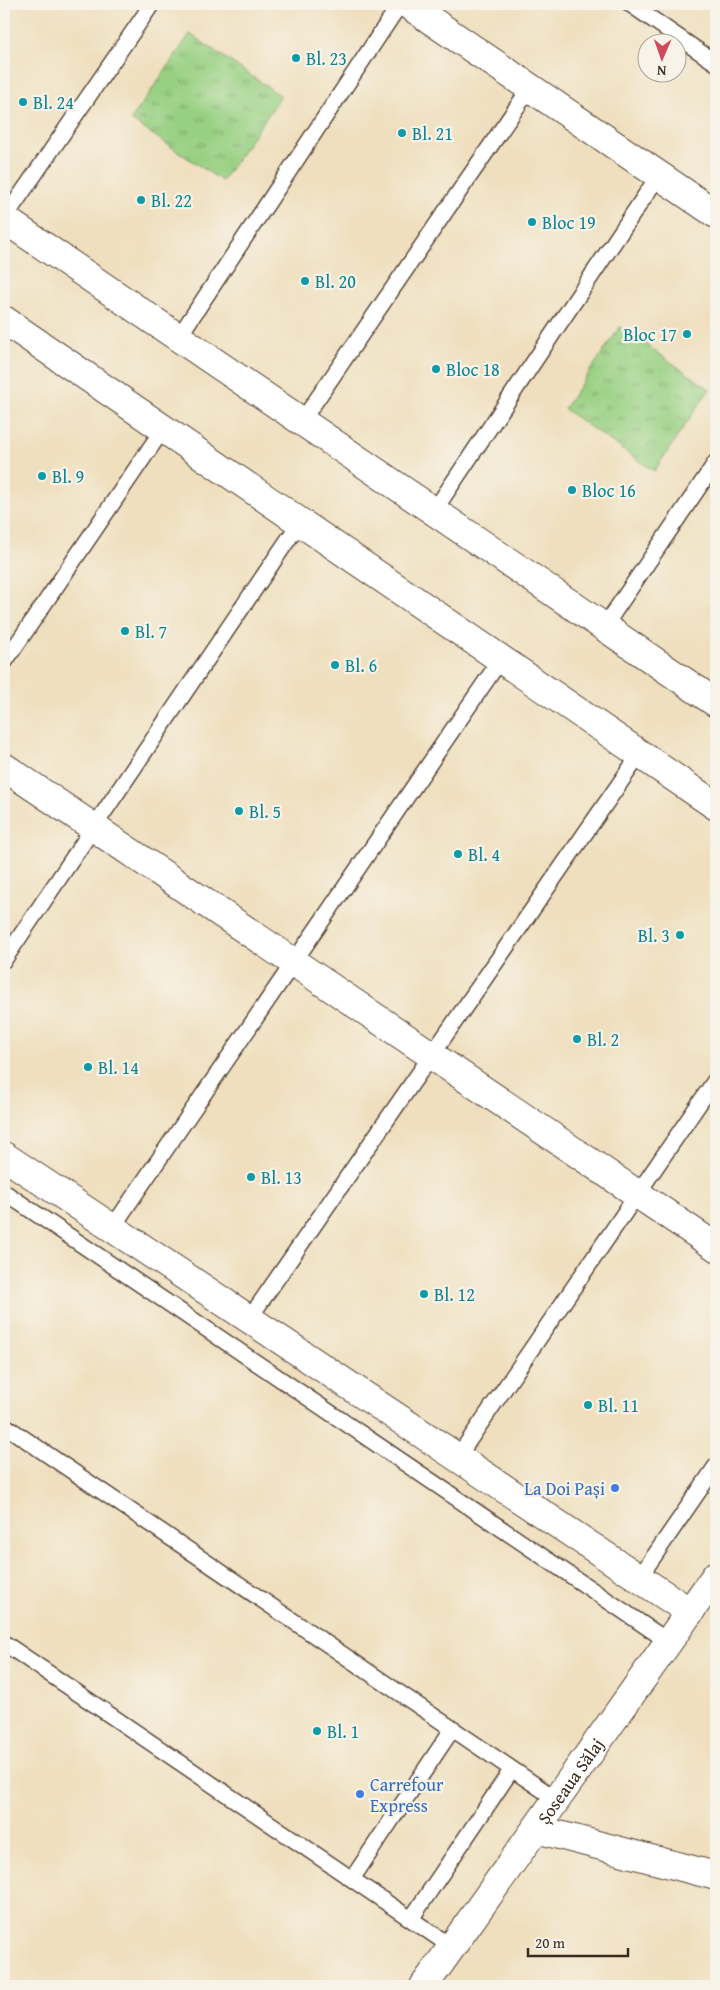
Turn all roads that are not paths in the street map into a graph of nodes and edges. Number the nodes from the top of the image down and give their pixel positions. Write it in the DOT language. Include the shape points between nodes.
graph roads {
  1 [pos="152,4"];
  2 [pos="400,4"];
  3 [pos="407,4"];
  4 [pos="630,4"];
  5 [pos="716,63"];
  6 [pos="530,88"];
  7 [pos="659,175"];
  8 [pos="716,214"];
  9 [pos="4,219"];
  10 [pos="4,320"];
  11 [pos="178,338"];
  12 [pos="302,421"];
  13 [pos="163,429"];
  14 [pos="716,462"];
  15 [pos="434,511"];
  16 [pos="300,522"];
  17 [pos="604,627"];
  18 [pos="501,659"];
  19 [pos="4,663"];
  20 [pos="716,703"];
  21 [pos="640,754"];
  22 [pos="4,767"];
  23 [pos="716,806"];
  24 [pos="94,828"];
  25 [pos="4,960"];
  26 [pos="293,962"];
  27 [pos="432,1055"];
  28 [pos="716,1079"];
  29 [pos="4,1156"];
  30 [pos="4,1192"];
  31 [pos="637,1194"];
  32 [pos="112,1228"];
  33 [pos="716,1247"];
  34 [pos="249,1319"];
  35 [pos="4,1425"];
  36 [pos="457,1458"];
  37 [pos="716,1466"];
  38 [pos="716,1575"];
  39 [pos="639,1578"];
  40 [pos="690,1612"];
  41 [pos="669,1642"];
  42 [pos="4,1643"];
  43 [pos="453,1728"];
  44 [pos="512,1769"];
  45 [pos="556,1799"];
  46 [pos="536,1829"];
  47 [pos="716,1876"];
  48 [pos="352,1879"];
  49 [pos="411,1919"];
  50 [pos="452,1947"];
  51 [pos="424,1986"];
  1 -- 9 [label="lane"];
  2 -- 11 [label="lane"];
  3 -- 6 [label="street"];
  4 -- 5 [label="lane"];
  6 -- 7 [label="street"];
  6 -- 12 [label="lane"];
  7 -- 8 [label="street"];
  7 -- 15 [label="lane"];
  9 -- 11 [label="street"];
  10 -- 13 [label="street"];
  11 -- 12 [label="street"];
  12 -- 15 [label="street"];
  13 -- 16 [label="street"];
  13 -- 19 [label="lane"];
  14 -- 17 [label="lane"];
  15 -- 17 [label="street"];
  16 -- 18 [label="street"];
  16 -- 24 [label="lane"];
  17 -- 20 [label="street"];
  18 -- 21 [label="street"];
  18 -- 26 [label="lane"];
  21 -- 23 [label="street"];
  21 -- 27 [label="lane"];
  22 -- 24 [label="street"];
  24 -- 25 [label="lane"];
  24 -- 26 [label="street"];
  26 -- 27 [label="street"];
  26 -- 32 [label="lane"];
  27 -- 31 [label="street"];
  27 -- 34 [label="lane"];
  28 -- 31 [label="lane"];
  29 -- 32 [label="street"];
  30 -- 41 [label="lane"];
  31 -- 33 [label="street"];
  31 -- 36 [label="lane"];
  32 -- 34 [label="street"];
  34 -- 36 [label="street"];
  35 -- 43 [label="lane"];
  36 -- 39 [label="street"];
  37 -- 39 [label="lane"];
  38 -- 40 [label="street, Șoseaua Sălaj"];
  39 -- 40 [label="street"];
  40 -- 41 [label="street, Șoseaua Sălaj"];
  41 -- 45 [label="street, Șoseaua Sălaj"];
  42 -- 48 [label="lane"];
  43 -- 44 [label="lane"];
  43 -- 48 [label="lane"];
  44 -- 45 [label="lane"];
  44 -- 49 [label="lane"];
  45 -- 46 [label="street, Șoseaua Sălaj"];
  46 -- 47 [label="street"];
  46 -- 50 [label="street, Șoseaua Sălaj"];
  48 -- 49 [label="lane"];
  49 -- 50 [label="lane"];
  50 -- 51 [label="street, Șoseaua Sălaj"];
}
